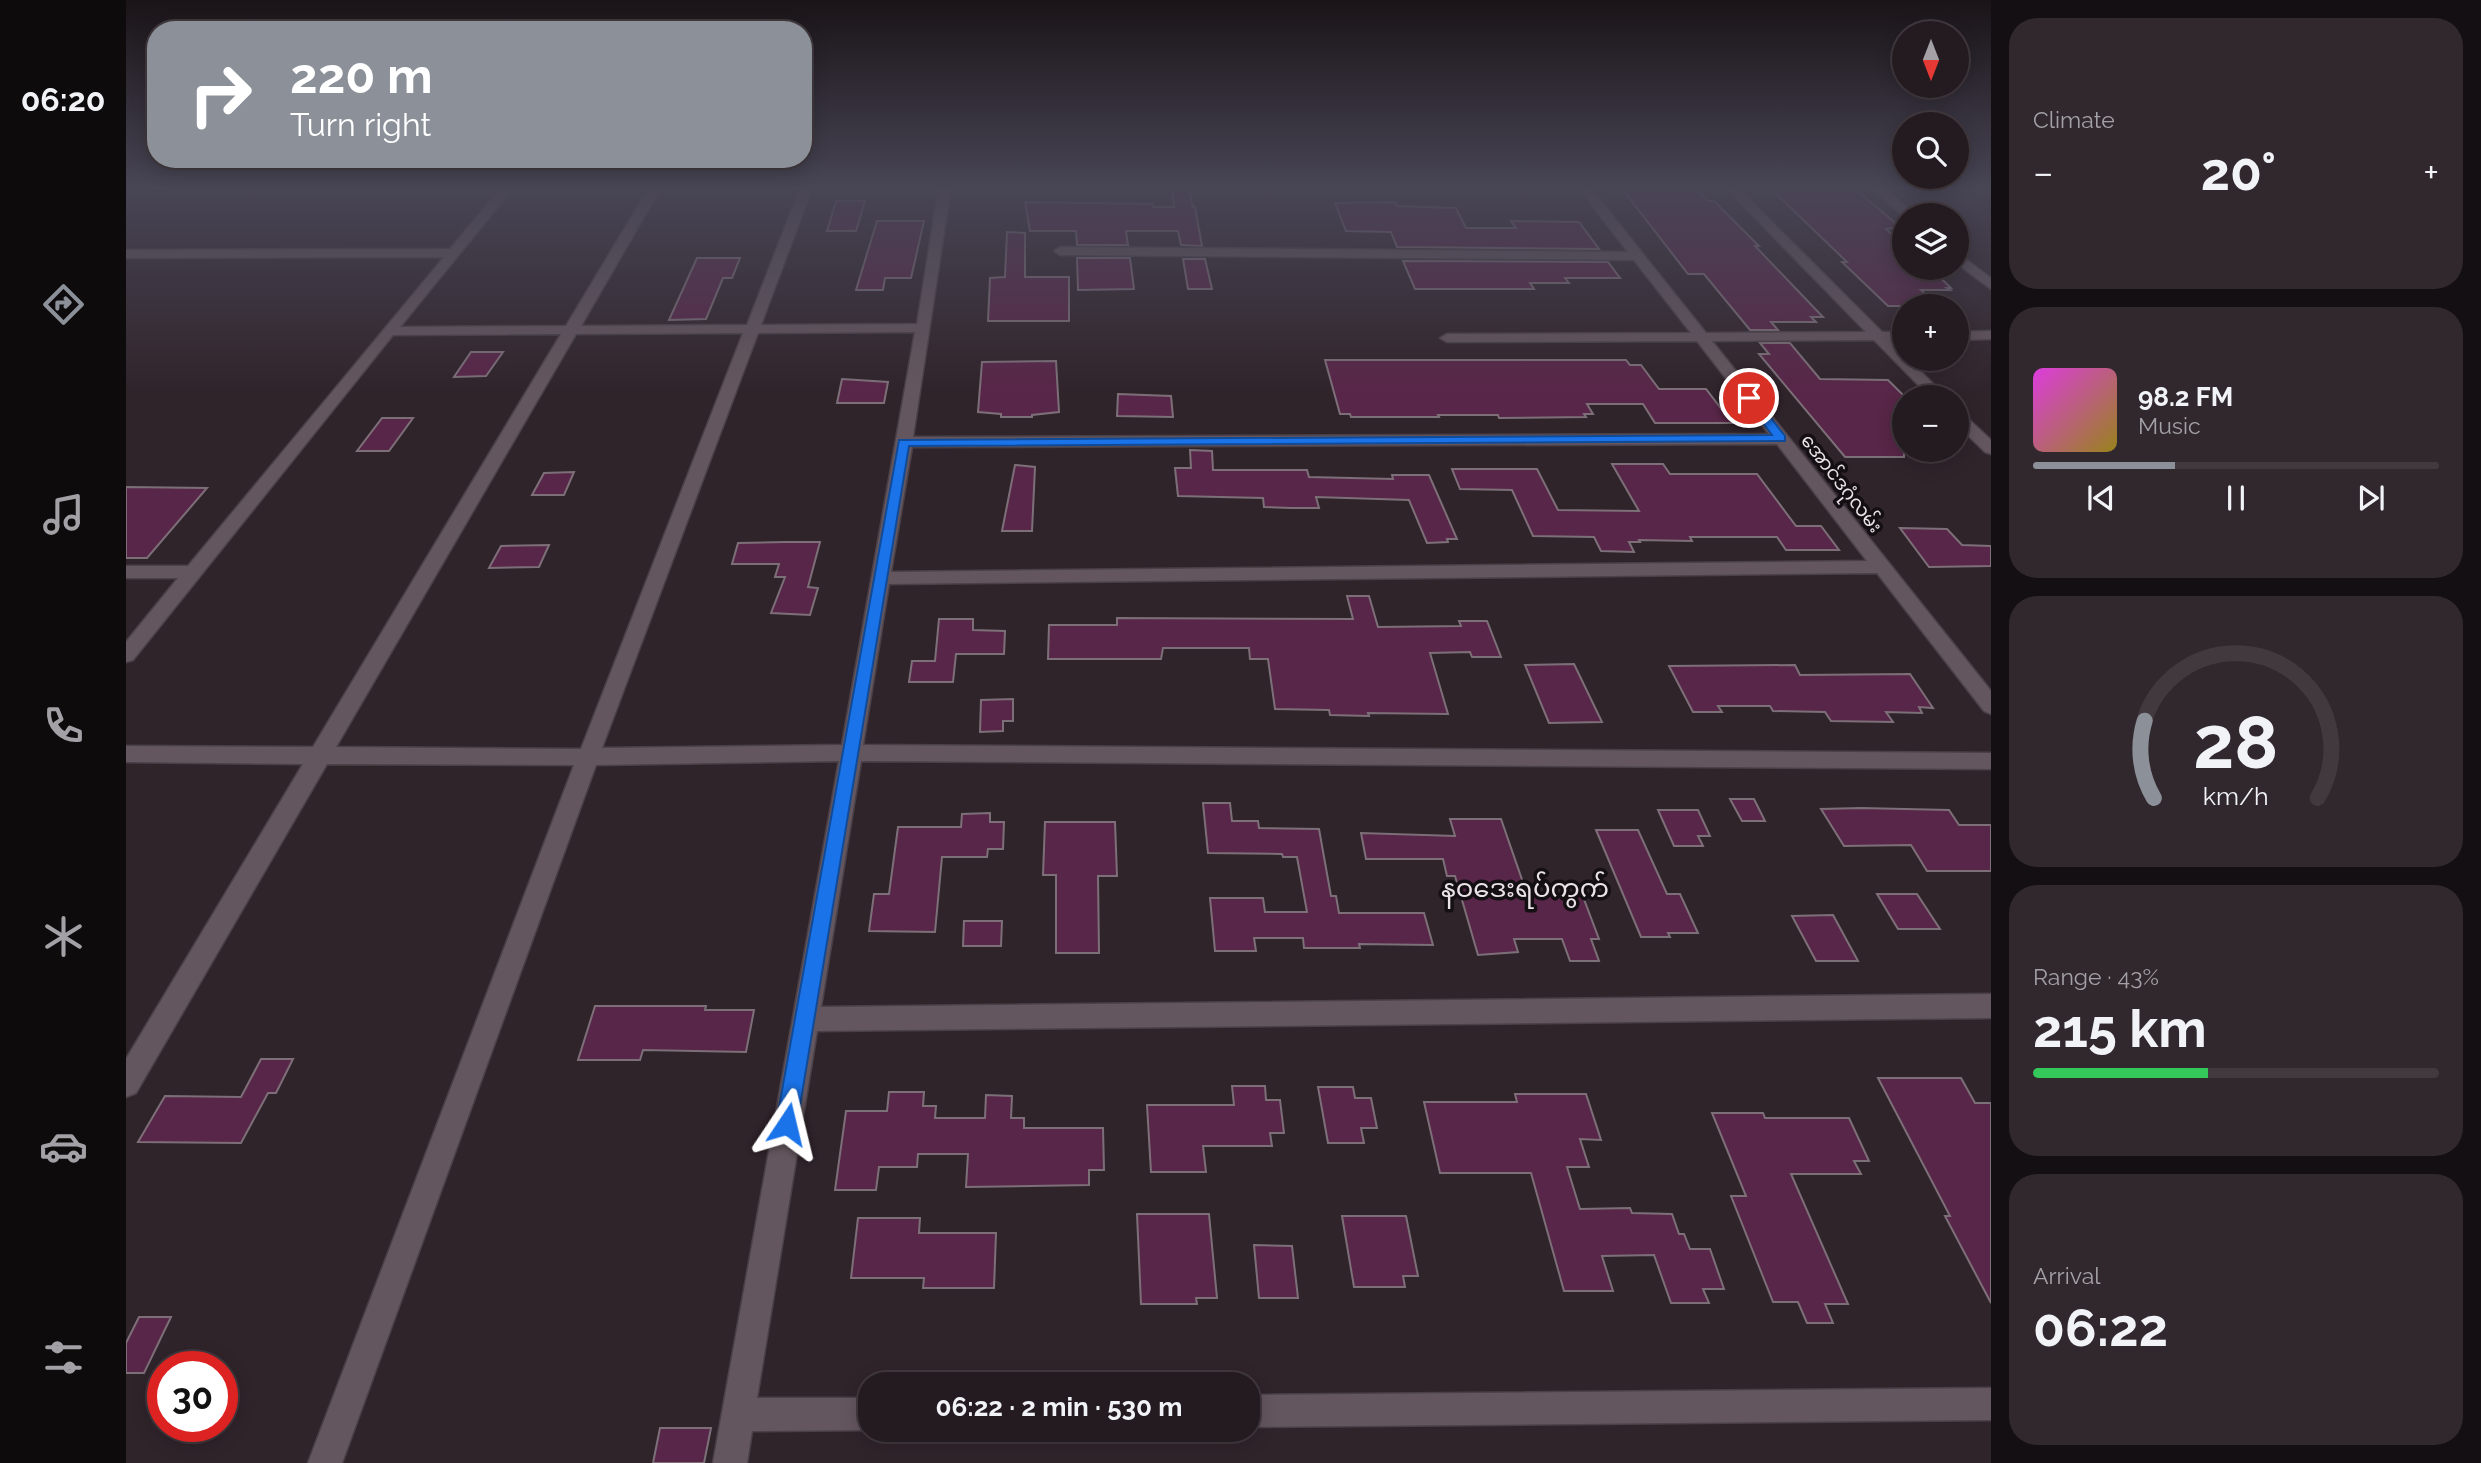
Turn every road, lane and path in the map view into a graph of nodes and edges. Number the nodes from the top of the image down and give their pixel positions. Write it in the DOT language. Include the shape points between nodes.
graph roads {
  1 [pos="453,254"];
  2 [pos="616,254"];
  3 [pos="782,254"];
  4 [pos="934,254"];
  5 [pos="1438,254"];
  6 [pos="1796,254"];
  7 [pos="1638,256"];
  8 [pos="1969,267"];
  9 [pos="1991,285"];
  10 [pos="754,328"];
  11 [pos="923,328"];
  12 [pos="388,331"];
  13 [pos="570,331"];
  14 [pos="1991,335"];
  15 [pos="1876,336"];
  16 [pos="1892,336"];
  17 [pos="1969,336"];
  18 [pos="1701,337"];
  19 [pos="1447,338"];
  20 [pos="1926,385"];
  21 [pos="1969,428"];
  22 [pos="1781,439"];
  23 [pos="903,442"];
  24 [pos="1991,449"];
  25 [pos="1882,567"];
  26 [pos="126,572"];
  27 [pos="193,572"];
  28 [pos="879,578"];
  29 [pos="126,655"];
  30 [pos="1991,706"];
  31 [pos="849,753"];
  32 [pos="126,754"];
  33 [pos="320,754"];
  34 [pos="588,757"];
  35 [pos="1991,761"];
  36 [pos="1991,1006"];
  37 [pos="805,1018"];
  38 [pos="126,1084"];
  39 [pos="1991,1404"];
  40 [pos="1260,1410"];
  41 [pos="858,1414"];
  42 [pos="738,1415"];
  43 [pos="325,1463"];
  44 [pos="730,1463"];
  1 -- 12 [label="street"];
  2 -- 13 [label="street"];
  3 -- 10 [label="street"];
  4 -- 11 [label="street"];
  5 -- 7 [label="street"];
  6 -- 15 [label="street"];
  7 -- 18 [label="street, အောင်ဒဂုံလမ်း"];
  8 -- 9 [label="street"];
  10 -- 11 [label="street"];
  10 -- 13 [label="street"];
  10 -- 34 [label="street"];
  11 -- 23 [label="street"];
  12 -- 13 [label="street"];
  12 -- 27 [label="street"];
  13 -- 33 [label="street"];
  14 -- 17 [label="street"];
  15 -- 16 [label="street"];
  15 -- 18 [label="street"];
  15 -- 20 [label="street"];
  18 -- 19 [label="street"];
  18 -- 22 [label="street, အောင်ဒဂုံလမ်း"];
  21 -- 24 [label="street"];
  22 -- 23 [label="street"];
  22 -- 25 [label="street, အောင်ဒဂုံလမ်း"];
  23 -- 28 [label="street"];
  25 -- 28 [label="street"];
  25 -- 30 [label="street, အောင်ဒဂုံလမ်း"];
  26 -- 27 [label="street"];
  27 -- 29 [label="street"];
  28 -- 31 [label="street"];
  31 -- 34 [label="street"];
  31 -- 35 [label="street"];
  31 -- 37 [label="street"];
  32 -- 33 [label="street"];
  33 -- 34 [label="street"];
  33 -- 38 [label="street"];
  34 -- 43 [label="street"];
  36 -- 37 [label="street"];
  37 -- 42 [label="street"];
  39 -- 40 [label="street"];
  41 -- 42 [label="street"];
  42 -- 44 [label="street"];
}
